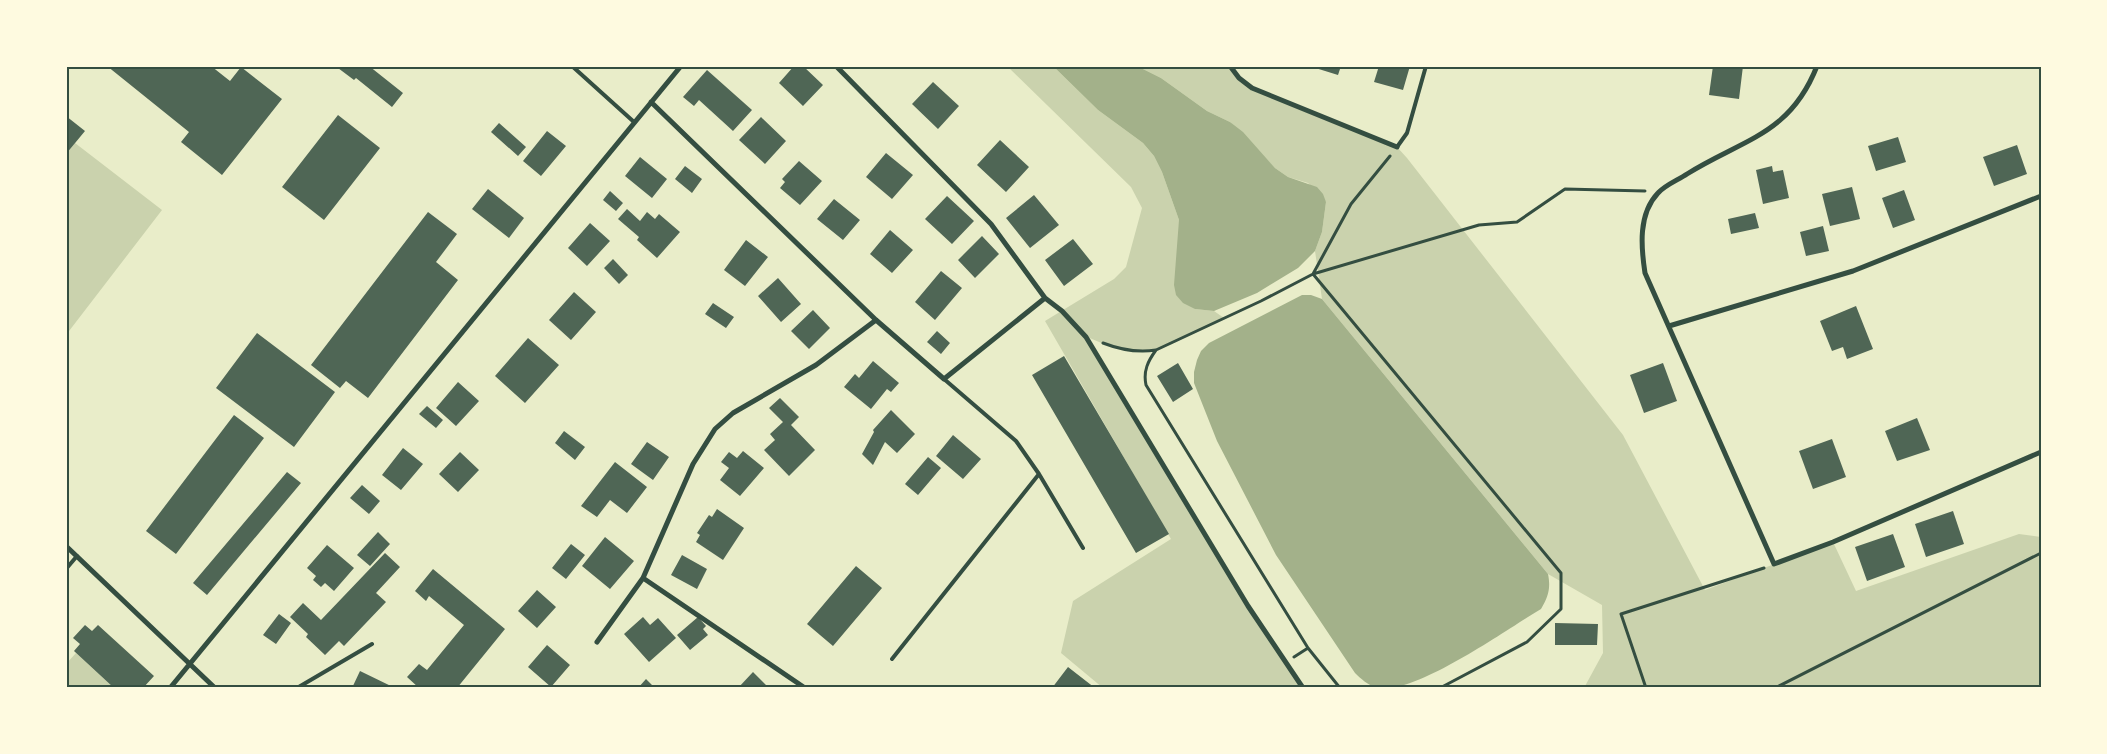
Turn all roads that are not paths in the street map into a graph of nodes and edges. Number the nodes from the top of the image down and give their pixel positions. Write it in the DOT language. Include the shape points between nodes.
graph roads {
  1 [pos="572,66"];
  2 [pos="682,66"];
  3 [pos="836,66"];
  4 [pos="1230,66"];
  5 [pos="1426,66"];
  6 [pos="1817,66"];
  7 [pos="651,102"];
  8 [pos="634,122"];
  9 [pos="1396,147"];
  10 [pos="2041,196"];
  11 [pos="1046,298"];
  12 [pos="876,320"];
  13 [pos="1669,326"];
  14 [pos="944,379"];
  15 [pos="2041,452"];
  16 [pos="1039,474"];
  17 [pos="66,546"];
  18 [pos="1083,548"];
  19 [pos="77,556"];
  20 [pos="66,569"];
  21 [pos="643,578"];
  22 [pos="597,642"];
  23 [pos="372,644"];
  24 [pos="892,659"];
  25 [pos="189,665"];
  26 [pos="170,688"];
  27 [pos="215,688"];
  28 [pos="297,688"];
  29 [pos="805,688"];
  30 [pos="1303,688"];
  1 -- 8 [label="lane"];
  2 -- 7 [label="street"];
  3 -- 11 [label="street" via="991,224"];
  4 -- 9 [label="street" via="1252,88"];
  5 -- 9 [label="lane" via="1407,133"];
  6 -- 13 [label="street" via="1802,97 1782,120 1658,192 1649,206 1643,228 1645,273"];
  7 -- 8 [label="street"];
  7 -- 12 [label="street"];
  8 -- 25 [label="street"];
  10 -- 13 [label="street" via="1853,271"];
  11 -- 14 [label="street"];
  11 -- 30 [label="street" via="1086,337 1248,606"];
  12 -- 14 [label="street"];
  12 -- 21 [label="street" via="816,365 733,413 715,429 693,464"];
  13 -- 15 [label="street" via="1774,564 1833,542"];
  14 -- 16 [label="lane" via="1016,441"];
  16 -- 18 [label="lane"];
  16 -- 24 [label="lane"];
  17 -- 19 [label="street"];
  19 -- 20 [label="lane"];
  19 -- 25 [label="street"];
  21 -- 22 [label="street"];
  21 -- 29 [label="street"];
  23 -- 28 [label="lane"];
  25 -- 26 [label="street"];
  25 -- 27 [label="street"];
}
